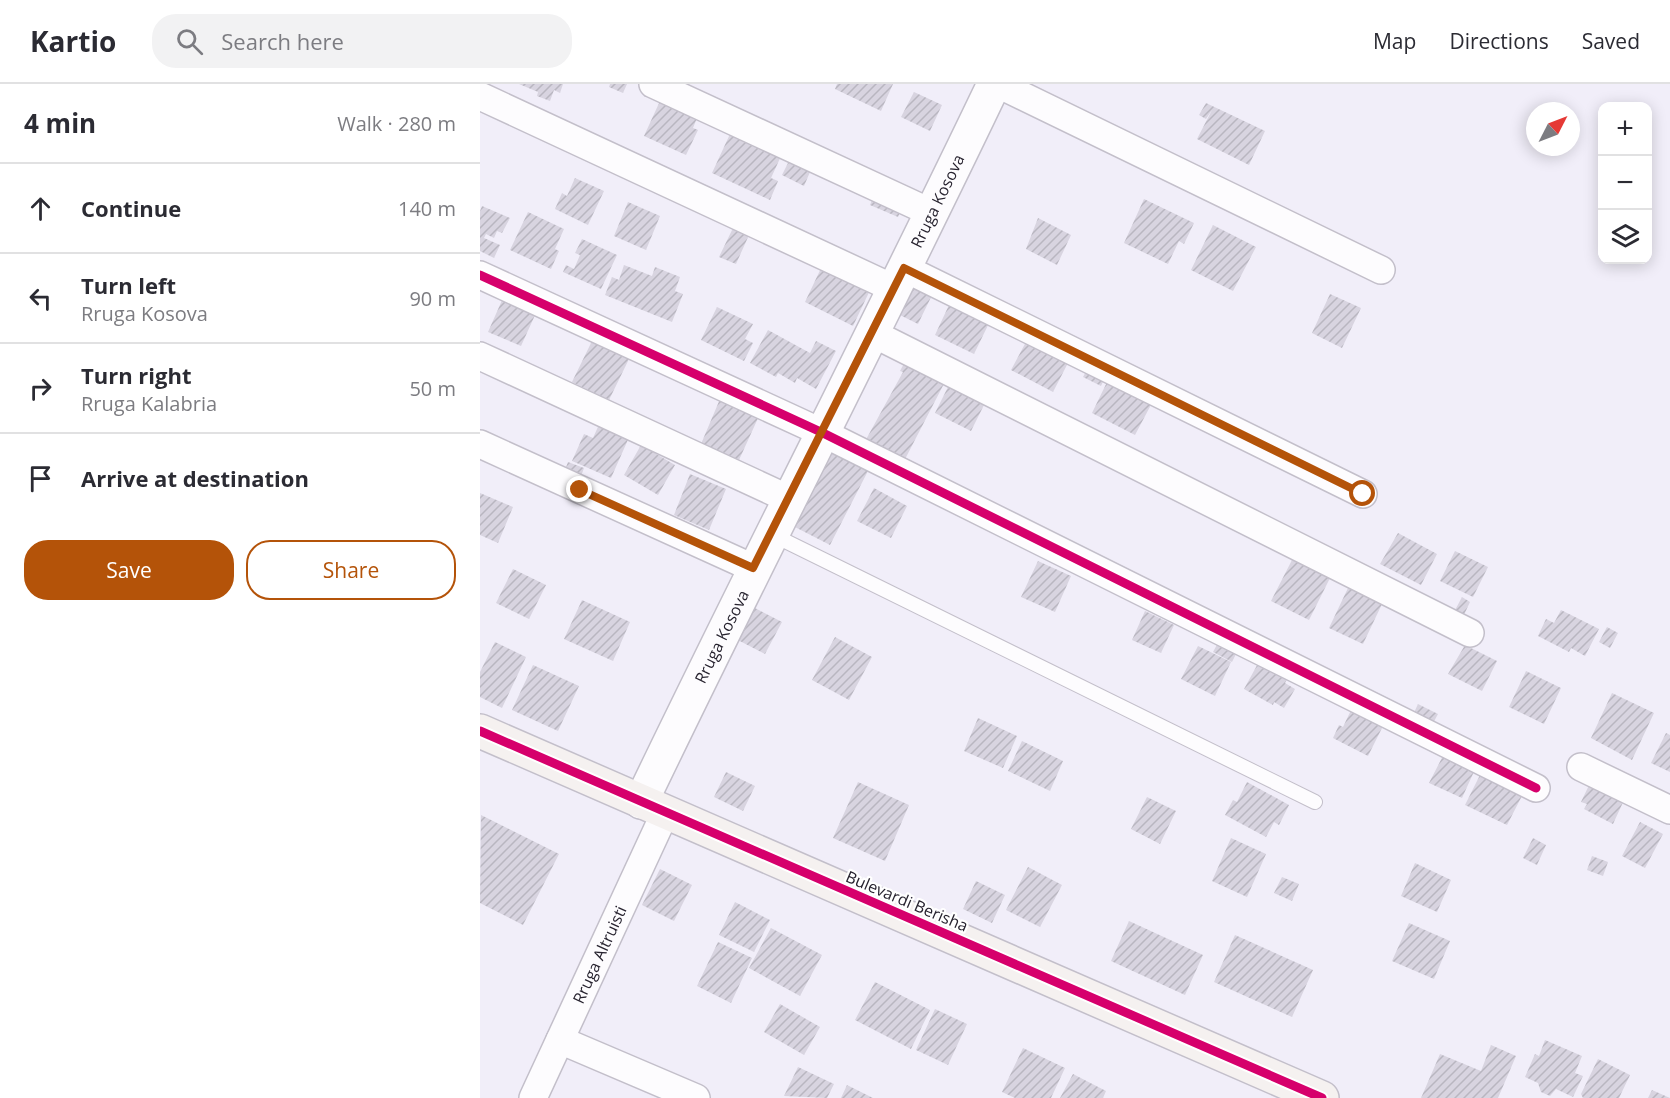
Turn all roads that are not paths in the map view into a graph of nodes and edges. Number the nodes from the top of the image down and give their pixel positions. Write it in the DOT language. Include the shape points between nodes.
graph roads {
  1 [pos="653,84"];
  2 [pos="994,84"];
  3 [pos="998,84"];
  4 [pos="480,96"];
  5 [pos="932,213"];
  6 [pos="1381,270"];
  7 [pos="480,275"];
  8 [pos="899,278"];
  9 [pos="872,333"];
  10 [pos="480,356"];
  11 [pos="823,433"];
  12 [pos="480,444"];
  13 [pos="1363,494"];
  14 [pos="789,499"];
  15 [pos="771,534"];
  16 [pos="753,568"];
  17 [pos="1470,633"];
  18 [pos="480,731"];
  19 [pos="1581,767"];
  20 [pos="1536,788"];
  21 [pos="1315,802"];
  22 [pos="653,808"];
  23 [pos="1670,810"];
  24 [pos="560,1040"];
  25 [pos="533,1098"];
  26 [pos="696,1098"];
  27 [pos="1322,1098"];
  1 -- 5 [label="street"];
  2 -- 5 [label="street, Rruga Kosova"];
  3 -- 6 [label="street"];
  4 -- 8 [label="street"];
  5 -- 8 [label="street, Rruga Kosova"];
  7 -- 11 [label="street"];
  8 -- 9 [label="street, Rruga Kosova"];
  8 -- 13 [label="street"];
  9 -- 11 [label="street, Rruga Kosova"];
  9 -- 17 [label="street"];
  10 -- 14 [label="street"];
  11 -- 14 [label="street, Rruga Kosova"];
  11 -- 20 [label="street"];
  12 -- 16 [label="street"];
  14 -- 15 [label="street, Rruga Kosova"];
  15 -- 16 [label="street, Rruga Kosova"];
  15 -- 21 [label="lane"];
  16 -- 22 [label="street, Rruga Kosova"];
  18 -- 22 [label="main road, Bulevardi Berisha"];
  19 -- 23 [label="street"];
  22 -- 24 [label="street, Rruga Altruisti"];
  22 -- 27 [label="main road, Bulevardi Berisha"];
  24 -- 25 [label="street, Rruga Altruisti"];
  24 -- 26 [label="street"];
}
